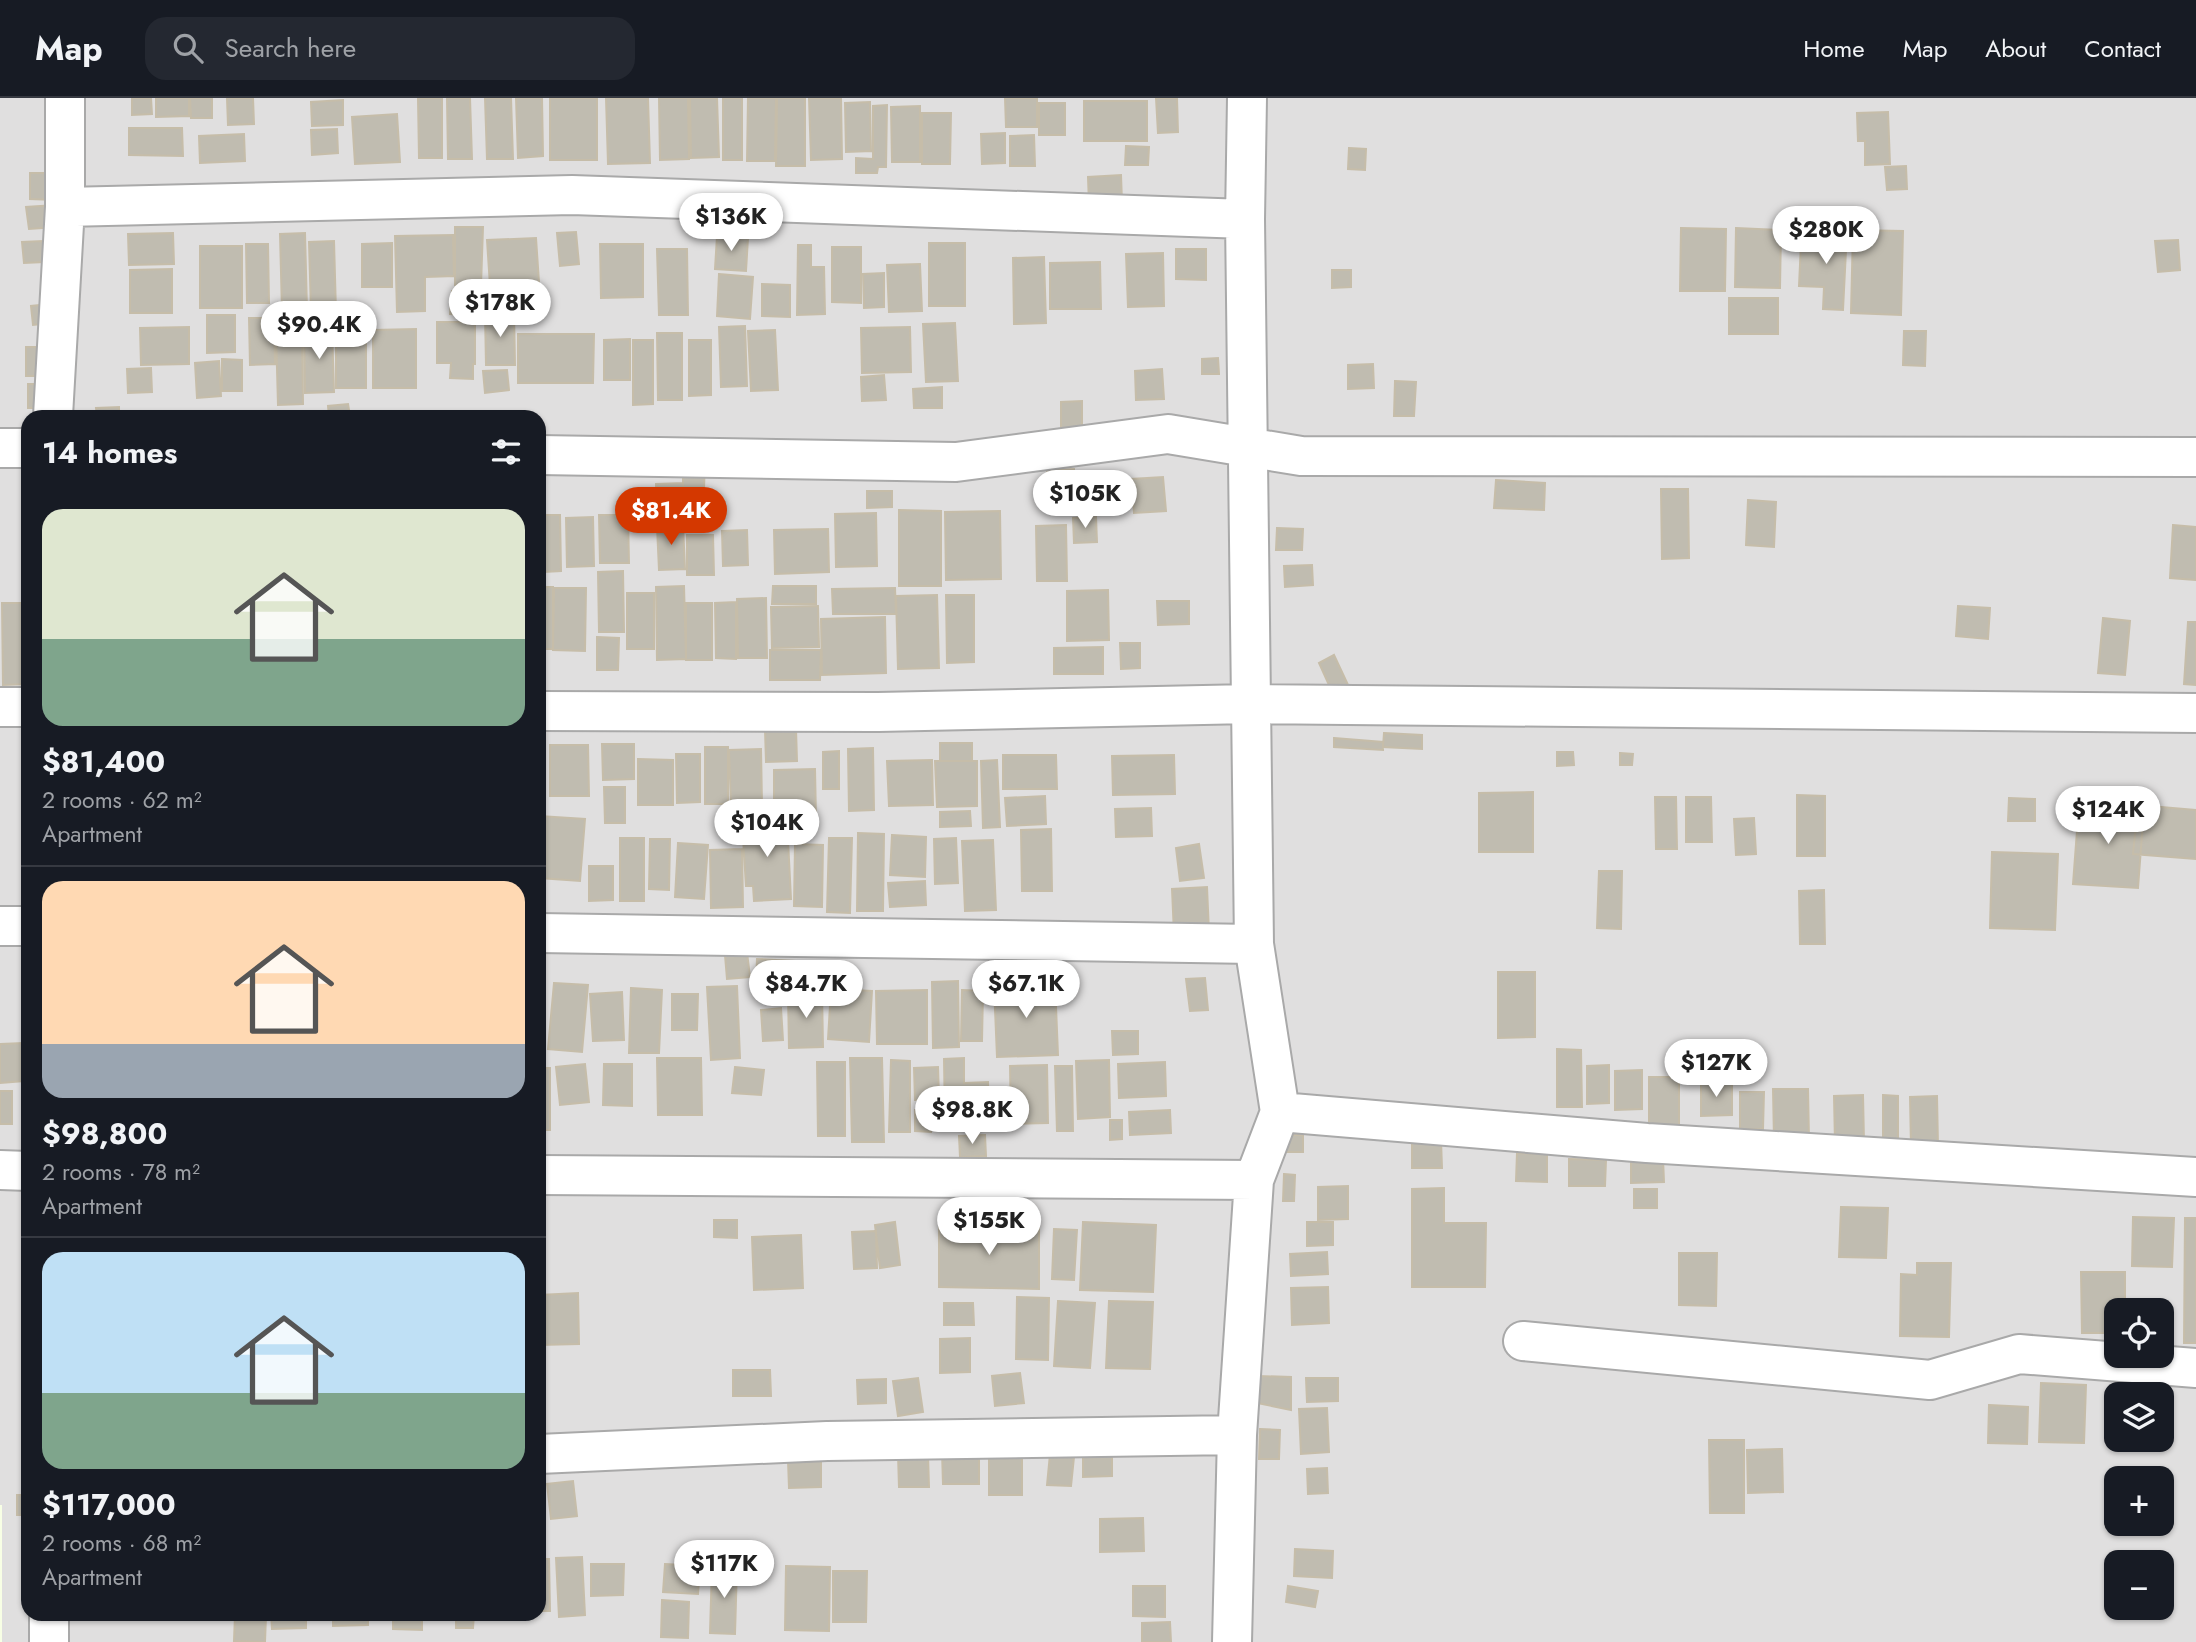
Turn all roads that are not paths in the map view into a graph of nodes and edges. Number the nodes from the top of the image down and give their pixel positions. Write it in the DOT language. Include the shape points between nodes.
graph roads {
  1 [pos="65,98"];
  2 [pos="1247,98"];
  3 [pos="65,207"];
  4 [pos="1245,219"];
  5 [pos="52,410"];
  6 [pos="1247,446"];
  7 [pos="0,448"];
  8 [pos="21,449"];
  9 [pos="546,455"];
  10 [pos="2196,457"];
  11 [pos="1250,704"];
  12 [pos="0,707"];
  13 [pos="21,708"];
  14 [pos="546,710"];
  15 [pos="2196,713"];
  16 [pos="0,926"];
  17 [pos="21,926"];
  18 [pos="546,933"];
  19 [pos="1254,944"];
  20 [pos="1280,1112"];
  21 [pos="0,1170"];
  22 [pos="21,1171"];
  23 [pos="546,1175"];
  24 [pos="2196,1177"];
  25 [pos="1254,1180"];
  26 [pos="1523,1341"];
  27 [pos="2196,1368"];
  28 [pos="1237,1436"];
  29 [pos="546,1454"];
  30 [pos="49,1621"];
  31 [pos="49,1642"];
  32 [pos="1232,1642"];
  1 -- 3 [label="street"];
  2 -- 4 [label="street"];
  3 -- 4 [label="street" via="572,195"];
  3 -- 5 [label="street"];
  4 -- 6 [label="street"];
  6 -- 9 [label="street" via="1168,434 956,462"];
  6 -- 10 [label="street" via="1301,456"];
  6 -- 11 [label="street"];
  7 -- 8 [label="street"];
  11 -- 14 [label="street" via="878,712"];
  11 -- 15 [label="street"];
  11 -- 19 [label="street"];
  12 -- 13 [label="street"];
  16 -- 17 [label="street"];
  18 -- 19 [label="street"];
  19 -- 20 [label="street"];
  20 -- 24 [label="street" via="1647,1143"];
  20 -- 25 [label="street"];
  21 -- 22 [label="street"];
  23 -- 25 [label="street"];
  25 -- 28 [label="street"];
  26 -- 27 [label="street" via="1930,1380 2019,1354"];
  28 -- 29 [label="street" via="827,1441"];
  28 -- 32 [label="street"];
  30 -- 31 [label="street"];
}
